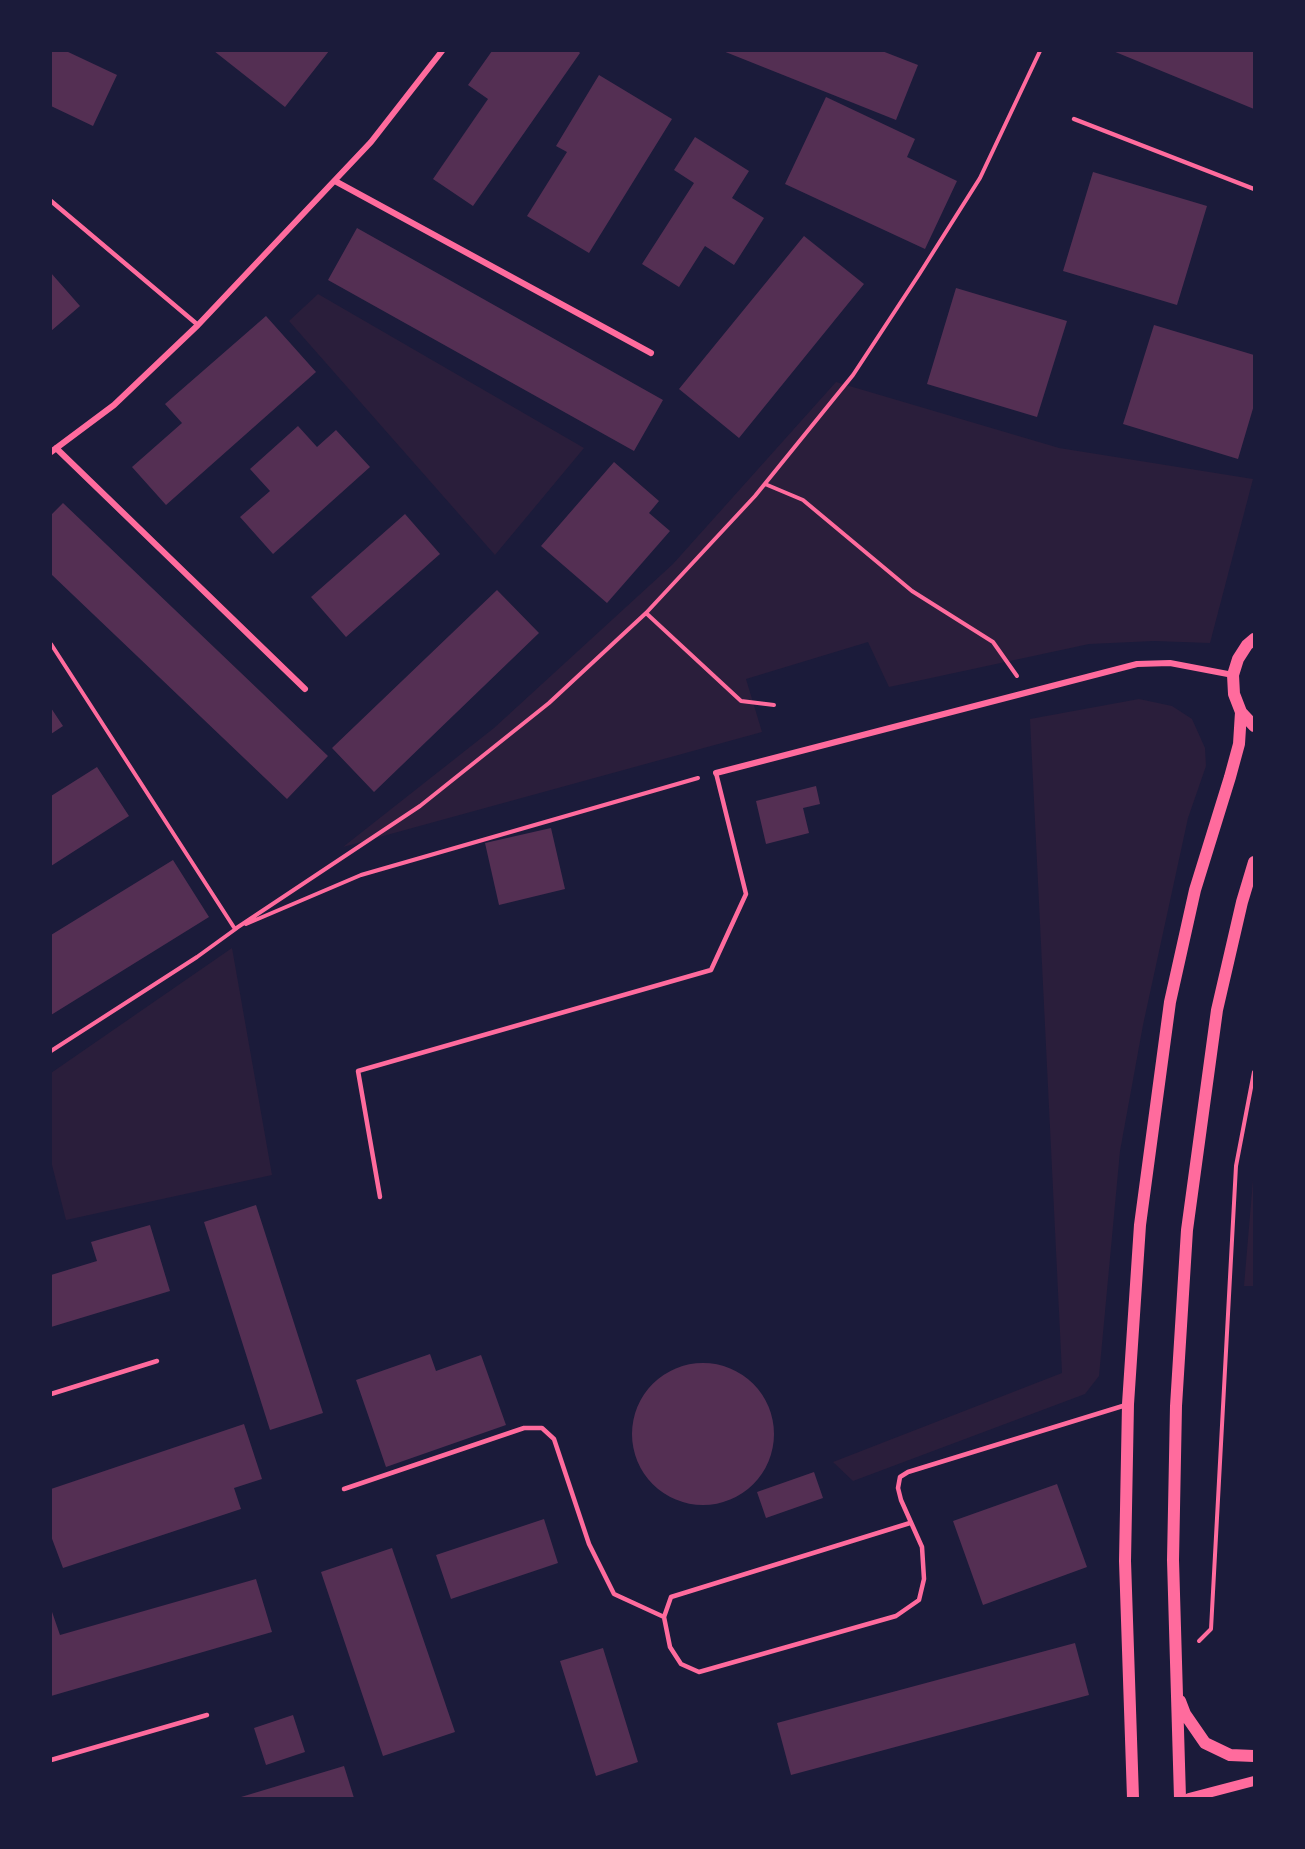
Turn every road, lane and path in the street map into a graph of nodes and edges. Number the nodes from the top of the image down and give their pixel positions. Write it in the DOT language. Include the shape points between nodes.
graph roads {
  1 [pos="442,51"];
  2 [pos="1040,51"];
  3 [pos="1074,119"];
  4 [pos="335,181"];
  5 [pos="1254,189"];
  6 [pos="51,201"];
  7 [pos="198,325"];
  8 [pos="651,353"];
  9 [pos="54,450"];
  10 [pos="765,484"];
  11 [pos="646,613"];
  12 [pos="1254,639"];
  13 [pos="51,644"];
  14 [pos="1233,675"];
  15 [pos="304,689"];
  16 [pos="1028,692"];
  17 [pos="774,705"];
  18 [pos="1241,712"];
  19 [pos="1254,726"];
  20 [pos="716,772"];
  21 [pos="1254,862"];
  22 [pos="235,928"];
  23 [pos="51,1051"];
  24 [pos="1254,1072"];
  25 [pos="380,1197"];
  26 [pos="157,1361"];
  27 [pos="51,1394"];
  28 [pos="1128,1404"];
  29 [pos="344,1489"];
  30 [pos="910,1523"];
  31 [pos="664,1617"];
  32 [pos="1175,1664"];
  33 [pos="1178,1694"];
  34 [pos="207,1715"];
  35 [pos="1254,1756"];
  36 [pos="51,1760"];
  37 [pos="1254,1781"];
  38 [pos="1132,1798"];
  39 [pos="1180,1798"];
  40 [pos="1189,1798"];
  1 -- 4 [label="street" via="371,142"];
  2 -- 10 [label="path" via="980,178 944,235 853,375"];
  3 -- 5 [label="lane"];
  4 -- 7 [label="street"];
  4 -- 8 [label="street"];
  6 -- 7 [label="lane"];
  7 -- 9 [label="street" via="114,405"];
  9 -- 15 [label="street"];
  10 -- 11 [label="path"];
  10 -- 16 [label="path" via="803,500 912,591 993,642"];
  11 -- 17 [label="path" via="741,700"];
  11 -- 22 [label="path" via="549,703 420,806"];
  12 -- 14 [label="main road" via="1238,659"];
  13 -- 22 [label="path"];
  14 -- 16 [label="street" via="1170,663 1137,664"];
  14 -- 18 [label="main road" via="1234,694"];
  16 -- 20 [label="street"];
  18 -- 19 [label="main road"];
  18 -- 28 [label="main road" via="1239,744 1195,890 1170,1002 1140,1226"];
  20 -- 22 [label="path" via="361,875"];
  20 -- 25 [label="lane" via="746,894 711,970 358,1071"];
  21 -- 32 [label="main road" via="1217,1010 1187,1230 1176,1406"];
  22 -- 23 [label="path"];
  24 -- 32 [label="path" via="1236,1166 1211,1629"];
  26 -- 27 [label="lane"];
  28 -- 30 [label="lane" via="908,1472 900,1477 898,1488"];
  28 -- 38 [label="main road" via="1125,1561"];
  29 -- 31 [label="lane" via="524,1428 542,1428 554,1439 589,1544 614,1594"];
  30 -- 31 [label="lane" via="671,1597"];
  30 -- 31 [label="lane" via="922,1547 924,1579 919,1600 896,1616 699,1672 681,1664 670,1647"];
  32 -- 33 [label="main road"];
  33 -- 35 [label="main road" via="1185,1714 1205,1743 1230,1755"];
  33 -- 39 [label="main road"];
  34 -- 36 [label="lane"];
  37 -- 40 [label="street"];
}
